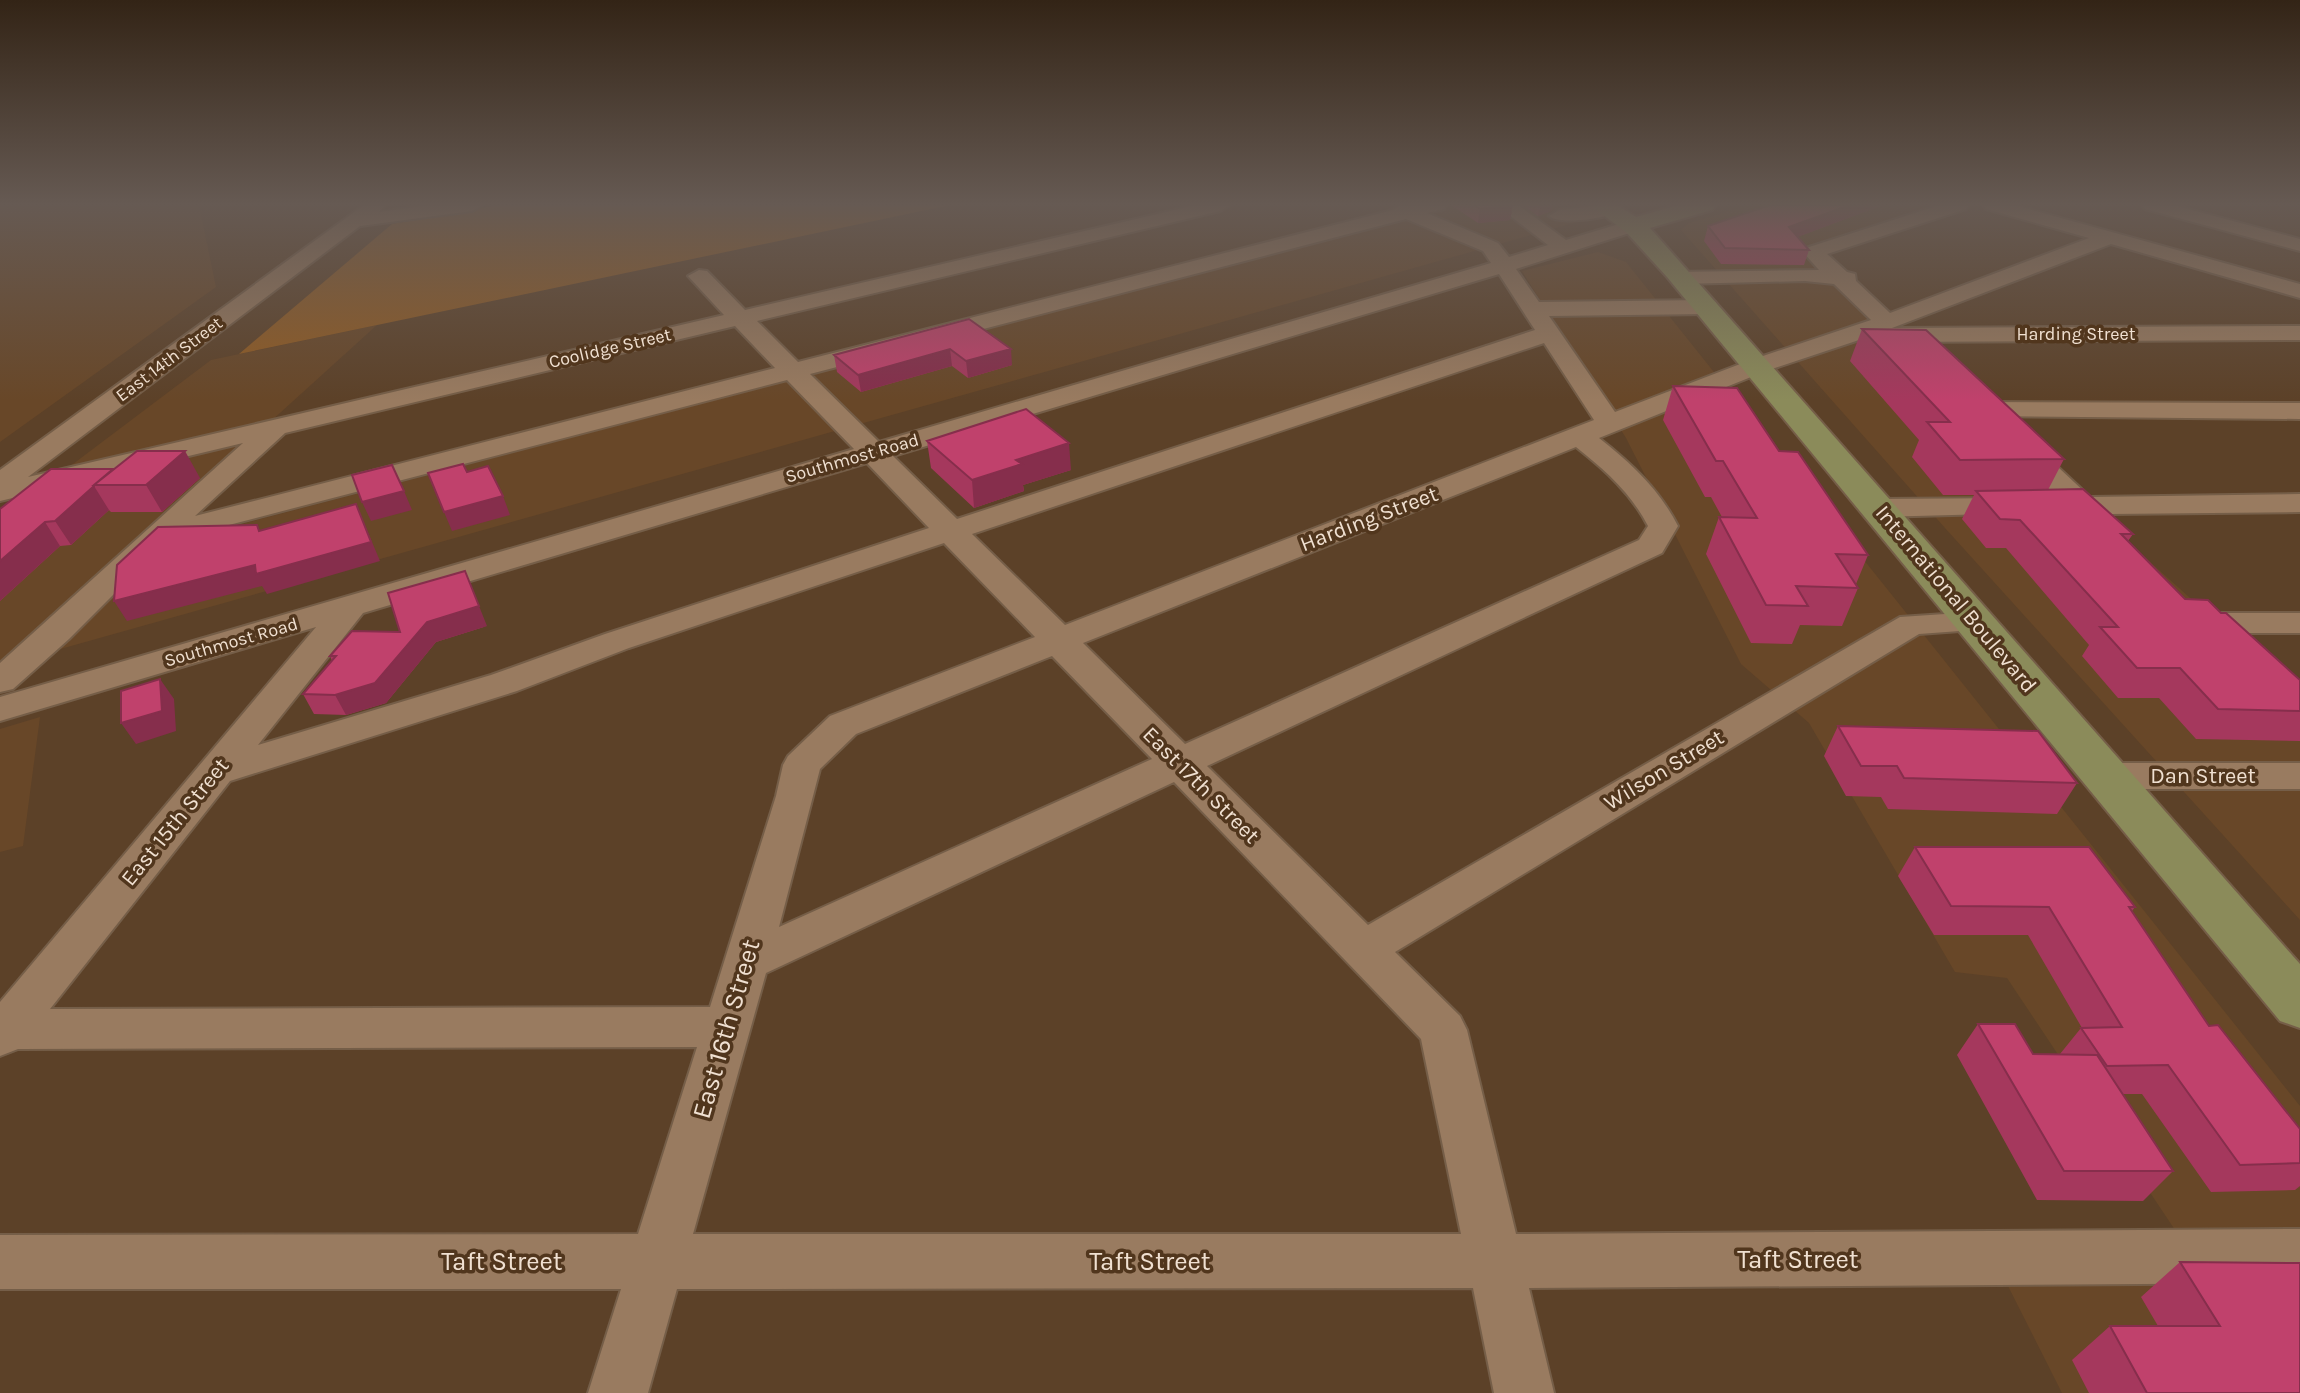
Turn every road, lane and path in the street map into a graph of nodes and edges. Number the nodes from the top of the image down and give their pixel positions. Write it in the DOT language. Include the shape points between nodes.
graph roads {
  1 [pos="288,270"];
  2 [pos="942,270"];
  3 [pos="1171,270"];
  4 [pos="1489,270"];
  5 [pos="1509,270"];
  6 [pos="1674,270"];
  7 [pos="1830,270"];
  8 [pos="2024,270"];
  9 [pos="2224,270"];
  10 [pos="699,276"];
  11 [pos="1681,277"];
  12 [pos="1837,277"];
  13 [pos="2300,291"];
  14 [pos="1707,307"];
  15 [pos="1926,307"];
  16 [pos="741,317"];
  17 [pos="1542,321"];
  18 [pos="1894,329"];
  19 [pos="2300,333"];
  20 [pos="1757,366"];
  21 [pos="1936,367"];
  22 [pos="794,371"];
  23 [pos="1959,389"];
  24 [pos="1982,410"];
  25 [pos="2300,411"];
  26 [pos="279,426"];
  27 [pos="1595,430"];
  28 [pos="871,452"];
  29 [pos="0,484"];
  30 [pos="0,492"];
  31 [pos="2300,503"];
  32 [pos="2082,506"];
  33 [pos="1878,508"];
  34 [pos="950,531"];
  35 [pos="156,535"];
  36 [pos="2128,548"];
  37 [pos="350,608"];
  38 [pos="1975,622"];
  39 [pos="2300,623"];
  40 [pos="1058,640"];
  41 [pos="2243,655"];
  42 [pos="0,681"];
  43 [pos="888,707"];
  44 [pos="0,709"];
  45 [pos="1178,762"];
  46 [pos="215,772"];
  47 [pos="2105,776"];
  48 [pos="2300,776"];
  49 [pos="1363,949"];
  50 [pos="746,962"];
  51 [pos="2300,1004"];
  52 [pos="727,1027"];
  53 [pos="3,1033"];
  54 [pos="2300,1256"];
  55 [pos="657,1261"];
  56 [pos="1495,1261"];
  57 [pos="0,1262"];
  58 [pos="618,1393"];
  59 [pos="1524,1393"];
  1 -- 29 [label="street, East 14th Street"];
  2 -- 16 [label="street, Coolidge Street"];
  3 -- 22 [label="street"];
  4 -- 28 [label="street, Southmost Road"];
  5 -- 17 [label="street"];
  6 -- 11 [label="main road, International Boulevard"];
  7 -- 12 [label="street"];
  8 -- 15 [label="street, Harding Street"];
  9 -- 13 [label="street"];
  10 -- 16 [label="street, East 17th Street"];
  11 -- 12 [label="street"];
  11 -- 14 [label="main road, International Boulevard"];
  12 -- 15 [label="street"];
  12 -- 18 [label="street"];
  14 -- 17 [label="street"];
  14 -- 20 [label="main road, International Boulevard"];
  15 -- 18 [label="street, Harding Street"];
  16 -- 22 [label="street, East 17th Street"];
  16 -- 26 [label="street, Coolidge Street"];
  17 -- 27 [label="street"];
  17 -- 34 [label="street"];
  18 -- 19 [label="street, Harding Street"];
  18 -- 20 [label="street, Harding Street" via="1852,335"];
  18 -- 21 [label="street"];
  20 -- 27 [label="street, Harding Street"];
  20 -- 33 [label="main road, International Boulevard"];
  22 -- 28 [label="street, East 17th Street"];
  22 -- 35 [label="street"];
  23 -- 24 [label="street"];
  24 -- 25 [label="street"];
  24 -- 32 [label="street"];
  26 -- 30 [label="street, Coolidge Street"];
  26 -- 35 [label="street"];
  27 -- 40 [label="street, Harding Street"];
  27 -- 45 [label="street" via="1613,462 1653,504 1663,526 1651,546"];
  28 -- 34 [label="street, East 17th Street"];
  28 -- 37 [label="street, Southmost Road"];
  31 -- 32 [label="street"];
  32 -- 33 [label="street"];
  32 -- 36 [label="street"];
  33 -- 38 [label="main road, International Boulevard"];
  34 -- 40 [label="street, East 17th Street"];
  34 -- 46 [label="street" via="504,683"];
  35 -- 42 [label="street"];
  37 -- 44 [label="street, Southmost Road"];
  37 -- 46 [label="street, East 15th Street"];
  38 -- 47 [label="main road, International Boulevard"];
  38 -- 49 [label="street, Wilson Street" via="1912,624"];
  39 -- 41 [label="street" via="2198,612"];
  40 -- 43 [label="street, Harding Street"];
  40 -- 45 [label="street, East 17th Street"];
  43 -- 50 [label="street, East 16th Street" via="843,725 802,765"];
  45 -- 49 [label="street, East 17th Street"];
  45 -- 50 [label="street"];
  46 -- 53 [label="street, East 15th Street"];
  47 -- 48 [label="street, Dan Street"];
  47 -- 51 [label="main road, International Boulevard"];
  49 -- 56 [label="street, East 17th Street" via="1443,1030"];
  50 -- 52 [label="street, East 16th Street"];
  52 -- 53 [label="street"];
  52 -- 55 [label="street, East 16th Street"];
  54 -- 56 [label="street, Taft Street"];
  55 -- 56 [label="street, Taft Street"];
  55 -- 57 [label="street, Taft Street"];
  55 -- 58 [label="street, East 16th Street"];
  56 -- 59 [label="street, East 17th Street"];
}
